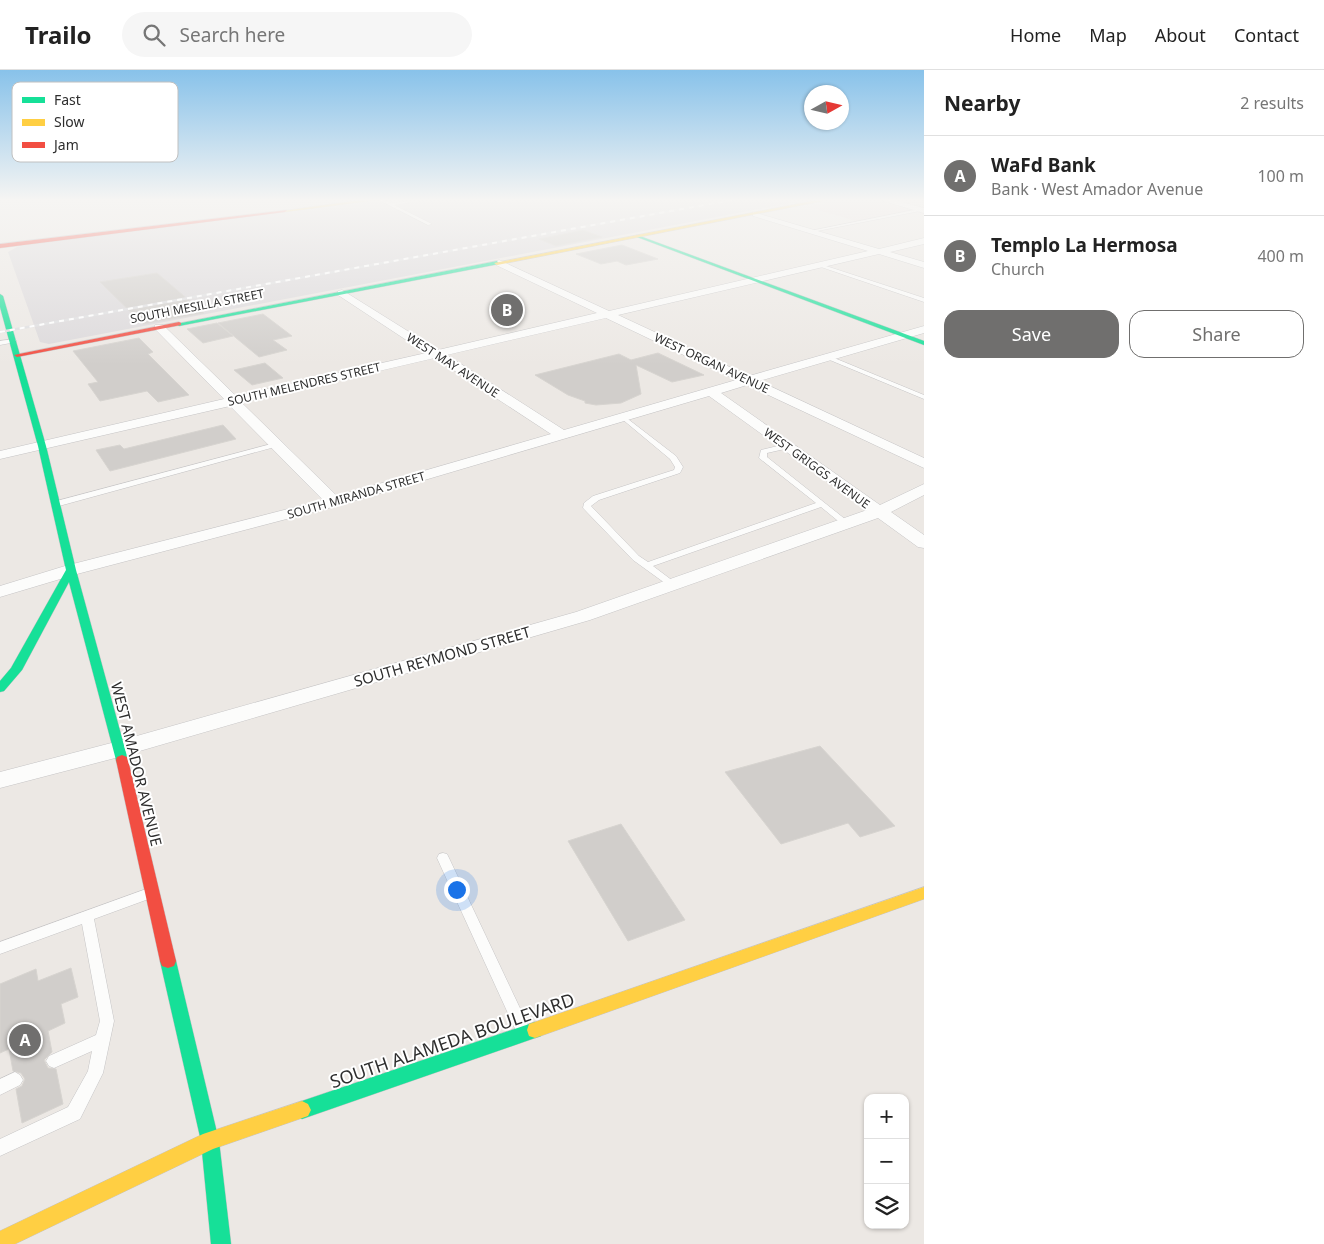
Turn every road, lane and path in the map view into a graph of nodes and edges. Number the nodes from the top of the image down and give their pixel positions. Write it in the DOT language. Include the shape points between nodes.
graph roads {
  1 [pos="542,255"];
  2 [pos="688,255"];
  3 [pos="862,255"];
  4 [pos="890,255"];
  5 [pos="499,263"];
  6 [pos="820,265"];
  7 [pos="924,265"];
  8 [pos="756,281"];
  9 [pos="342,292"];
  10 [pos="0,296"];
  11 [pos="924,300"];
  12 [pos="608,314"];
  13 [pos="159,327"];
  14 [pos="924,328"];
  15 [pos="902,335"];
  16 [pos="14,341"];
  17 [pos="0,343"];
  18 [pos="924,344"];
  19 [pos="435,354"];
  20 [pos="17,355"];
  21 [pos="827,357"];
  22 [pos="747,380"];
  23 [pos="711,392"];
  24 [pos="924,397"];
  25 [pos="234,400"];
  26 [pos="624,418"];
  27 [pos="564,436"];
  28 [pos="278,445"];
  29 [pos="42,446"];
  30 [pos="786,446"];
  31 [pos="0,456"];
  32 [pos="924,464"];
  33 [pos="924,489"];
  34 [pos="334,502"];
  35 [pos="56,504"];
  36 [pos="822,504"];
  37 [pos="878,512"];
  38 [pos="846,523"];
  39 [pos="924,543"];
  40 [pos="646,566"];
  41 [pos="71,570"];
  42 [pos="672,584"];
  43 [pos="0,592"];
  44 [pos="0,688"];
  45 [pos="119,749"];
  46 [pos="0,780"];
  47 [pos="443,858"];
  48 [pos="152,891"];
  49 [pos="924,893"];
  50 [pos="87,916"];
  51 [pos="0,948"];
  52 [pos="524,1033"];
  53 [pos="103,1039"];
  54 [pos="54,1061"];
  55 [pos="15,1080"];
  56 [pos="0,1087"];
  57 [pos="210,1141"];
  58 [pos="0,1148"];
  59 [pos="0,1241"];
  60 [pos="221,1244"];
  1 -- 5 [label="street, SOUTH MESILLA STREET"];
  2 -- 8 [label="street"];
  3 -- 6 [label="street, SOUTH MELENDRES STREET"];
  4 -- 7 [label="street"];
  5 -- 9 [label="street, SOUTH MESILLA STREET"];
  5 -- 12 [label="street, WEST ORGAN AVENUE"];
  6 -- 8 [label="street, SOUTH MELENDRES STREET"];
  6 -- 11 [label="lane"];
  8 -- 12 [label="street, SOUTH MELENDRES STREET"];
  8 -- 15 [label="street"];
  9 -- 13 [label="street, SOUTH MESILLA STREET"];
  9 -- 19 [label="street, WEST MAY AVENUE"];
  10 -- 16 [label="street, WEST AMADOR AVENUE"];
  12 -- 19 [label="street, SOUTH MELENDRES STREET"];
  12 -- 22 [label="street, WEST ORGAN AVENUE"];
  13 -- 20 [label="street, SOUTH MESILLA STREET"];
  13 -- 25 [label="street"];
  14 -- 15 [label="street, SOUTH MIRANDA STREET"];
  15 -- 18 [label="street"];
  15 -- 21 [label="street, SOUTH MIRANDA STREET"];
  16 -- 17 [label="lane"];
  16 -- 20 [label="street, WEST AMADOR AVENUE"];
  19 -- 25 [label="street, SOUTH MELENDRES STREET"];
  19 -- 27 [label="street, WEST MAY AVENUE"];
  20 -- 29 [label="street, WEST AMADOR AVENUE"];
  21 -- 22 [label="street, SOUTH MIRANDA STREET"];
  21 -- 24 [label="lane"];
  22 -- 23 [label="street, SOUTH MIRANDA STREET"];
  22 -- 32 [label="street, WEST ORGAN AVENUE"];
  23 -- 26 [label="street, SOUTH MIRANDA STREET"];
  23 -- 30 [label="street, WEST GRIGGS AVENUE"];
  25 -- 28 [label="street"];
  25 -- 29 [label="street, SOUTH MELENDRES STREET"];
  26 -- 27 [label="street, SOUTH MIRANDA STREET"];
  26 -- 40 [label="lane" via="673,458 679,467 677,471 596,498 587,508"];
  27 -- 34 [label="street, SOUTH MIRANDA STREET"];
  28 -- 34 [label="street"];
  28 -- 35 [label="lane"];
  29 -- 31 [label="street, SOUTH MELENDRES STREET"];
  29 -- 35 [label="street, WEST AMADOR AVENUE"];
  30 -- 36 [label="lane" via="764,452 763,458"];
  30 -- 37 [label="street, WEST GRIGGS AVENUE"];
  33 -- 37 [label="street, SOUTH REYMOND STREET"];
  34 -- 41 [label="street, SOUTH MIRANDA STREET"];
  35 -- 41 [label="street, WEST AMADOR AVENUE"];
  36 -- 38 [label="lane"];
  36 -- 40 [label="lane"];
  37 -- 38 [label="street, SOUTH REYMOND STREET"];
  37 -- 39 [label="street, WEST GRIGGS AVENUE"];
  38 -- 42 [label="street, SOUTH REYMOND STREET"];
  40 -- 42 [label="lane"];
  41 -- 43 [label="street, SOUTH MIRANDA STREET"];
  41 -- 44 [label="street" via="16,670"];
  41 -- 45 [label="street, WEST AMADOR AVENUE"];
  42 -- 45 [label="street, SOUTH REYMOND STREET" via="583,616"];
  45 -- 46 [label="street, SOUTH REYMOND STREET"];
  45 -- 48 [label="street, WEST AMADOR AVENUE"];
  47 -- 52 [label="lane"];
  48 -- 50 [label="lane"];
  48 -- 57 [label="street, WEST AMADOR AVENUE"];
  49 -- 52 [label="street, SOUTH ALAMEDA BOULEVARD"];
  50 -- 51 [label="lane"];
  50 -- 53 [label="lane" via="107,1021"];
  52 -- 57 [label="street, SOUTH ALAMEDA BOULEVARD"];
  53 -- 54 [label="lane"];
  53 -- 58 [label="lane" via="96,1073 74,1113"];
  55 -- 56 [label="lane"];
  57 -- 59 [label="street, SOUTH ALAMEDA BOULEVARD"];
  57 -- 60 [label="street, WEST AMADOR AVENUE"];
}
